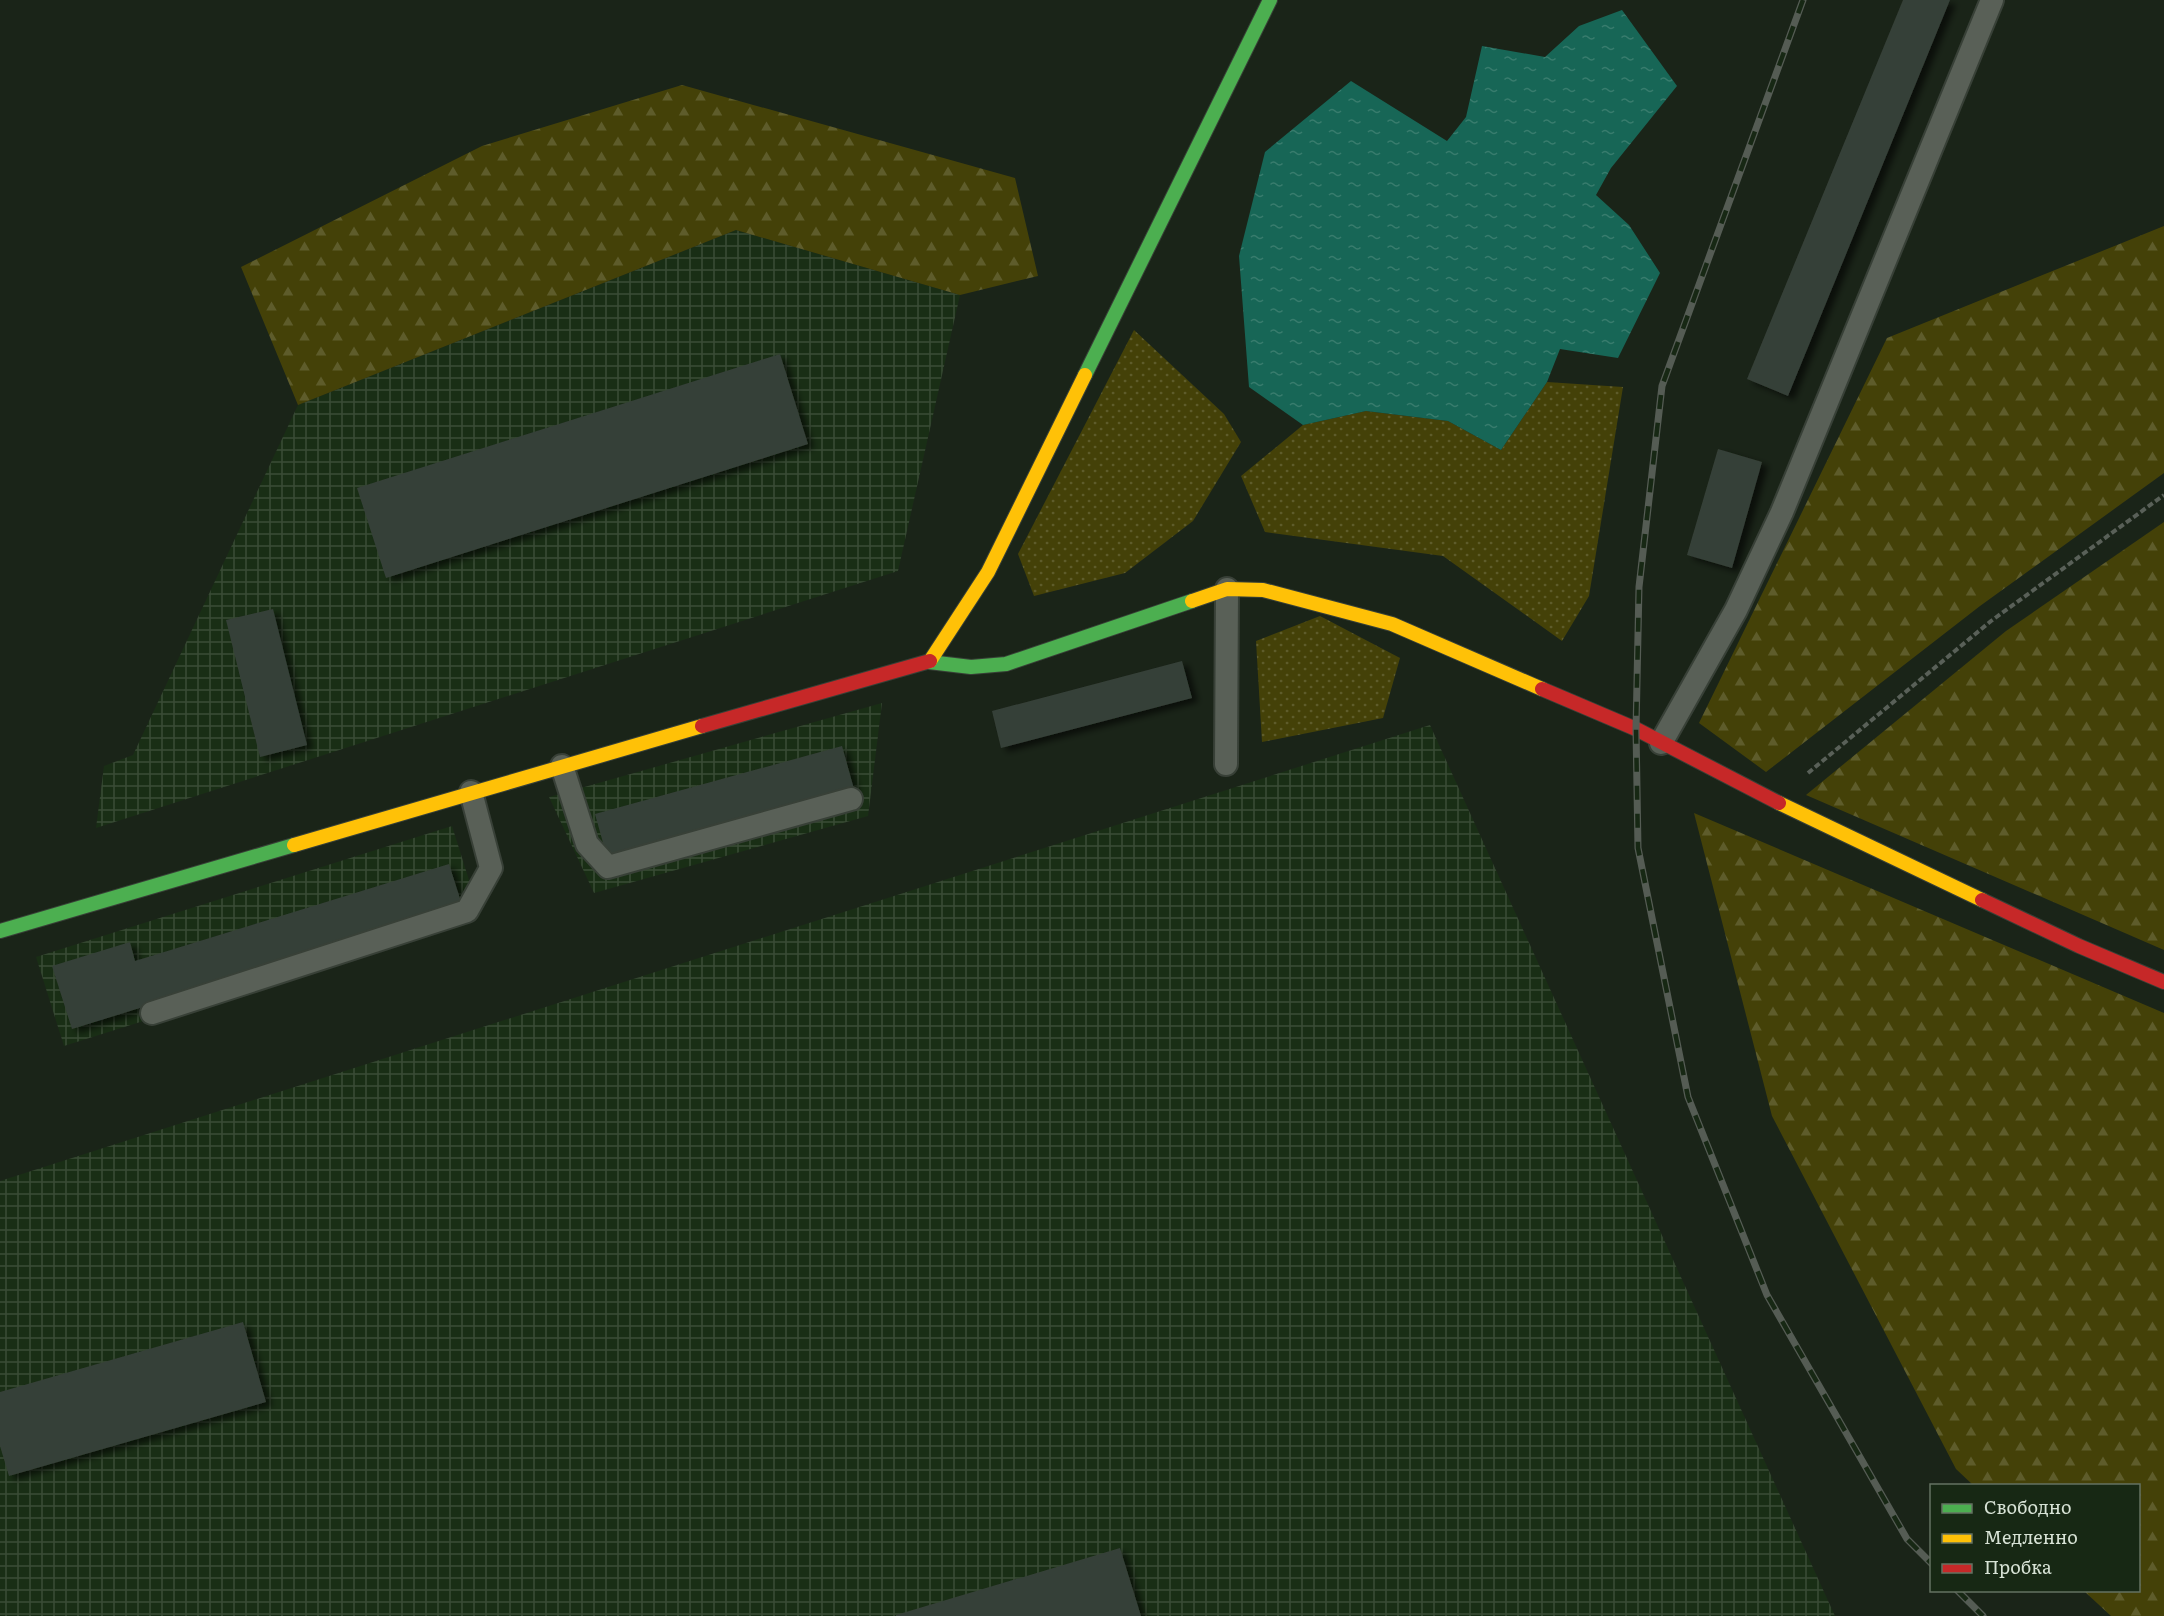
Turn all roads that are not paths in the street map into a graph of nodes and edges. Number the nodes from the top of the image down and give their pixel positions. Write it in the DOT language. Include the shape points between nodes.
graph roads {
  1 [pos="1270,0"];
  2 [pos="1992,0"];
  3 [pos="1227,589"];
  4 [pos="929,662"];
  5 [pos="1661,743"];
  6 [pos="1226,764"];
  7 [pos="562,766"];
  8 [pos="471,792"];
  9 [pos="851,799"];
  10 [pos="0,931"];
  11 [pos="2164,982"];
  12 [pos="153,1013"];
  1 -- 4 [label="street" via="988,572"];
  2 -- 5 [label="lane" via="1782,512 1736,610"];
  3 -- 4 [label="street" via="1006,664 971,667"];
  3 -- 5 [label="street" via="1263,590 1392,624"];
  3 -- 6 [label="lane"];
  4 -- 7 [label="street"];
  5 -- 11 [label="street" via="2079,946"];
  7 -- 8 [label="street"];
  7 -- 9 [label="lane" via="587,844 608,867"];
  8 -- 10 [label="street"];
  8 -- 12 [label="lane" via="491,868 467,911"];
}
